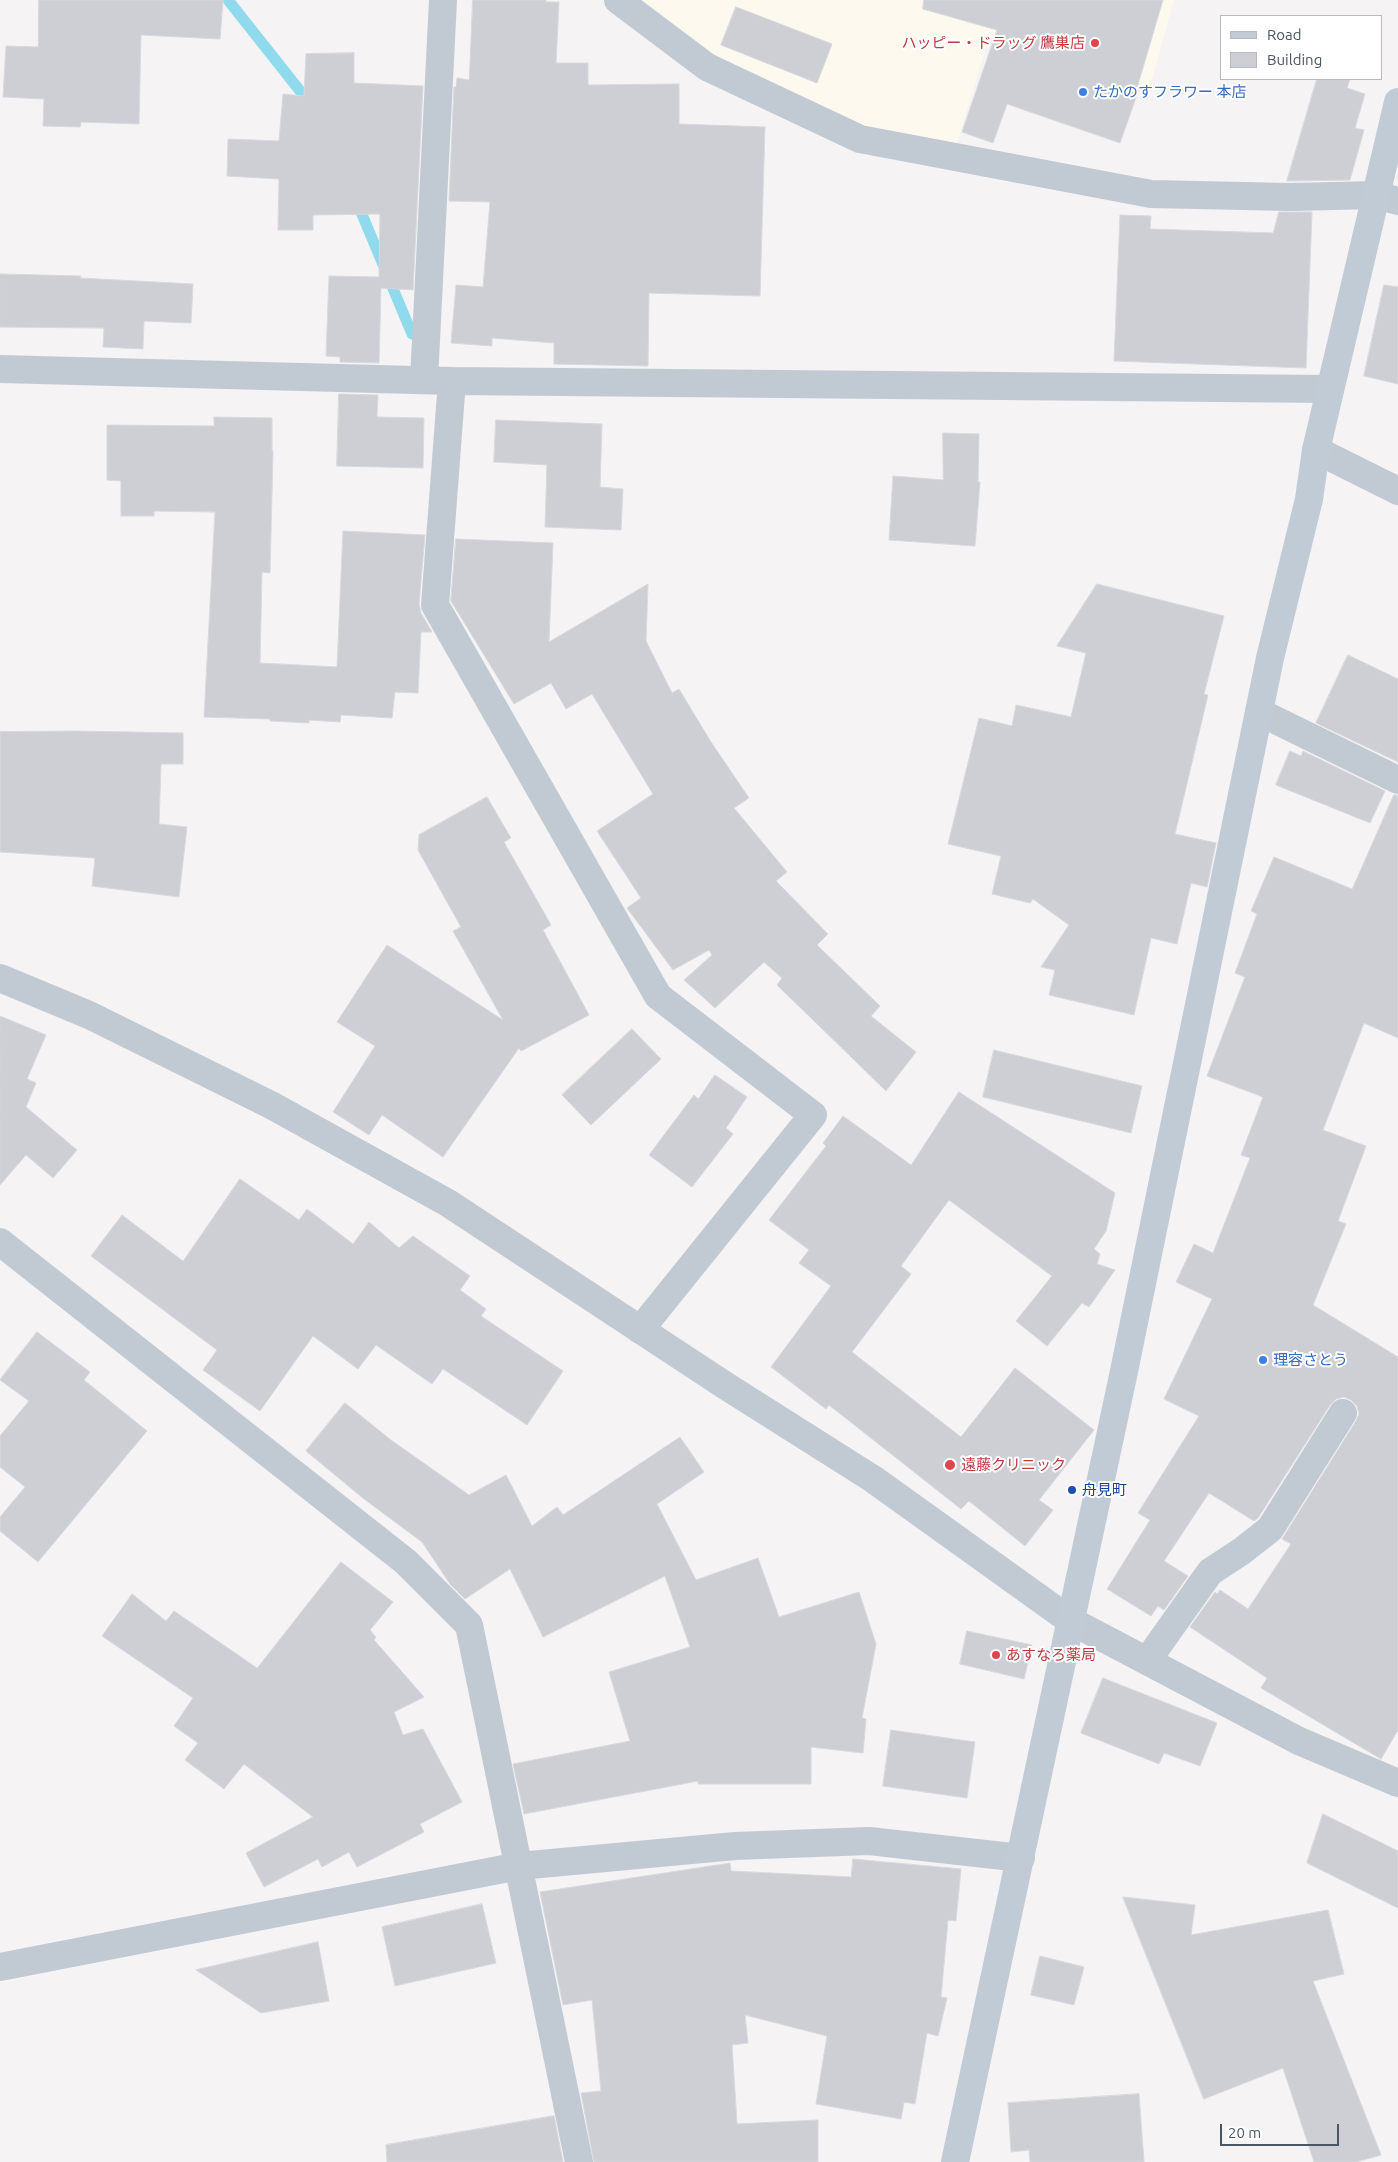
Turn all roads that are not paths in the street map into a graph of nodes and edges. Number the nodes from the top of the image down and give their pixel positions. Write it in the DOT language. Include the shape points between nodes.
graph roads {
  1 [pos="443,0"];
  2 [pos="618,0"];
  3 [pos="1398,102"];
  4 [pos="1387,198"];
  5 [pos="0,369"];
  6 [pos="424,380"];
  7 [pos="452,381"];
  8 [pos="1330,389"];
  9 [pos="1316,450"];
  10 [pos="1398,491"];
  11 [pos="1259,712"];
  12 [pos="1398,780"];
  13 [pos="0,978"];
  14 [pos="0,1242"];
  15 [pos="640,1330"];
  16 [pos="1343,1412"];
  17 [pos="1071,1621"];
  18 [pos="1147,1661"];
  19 [pos="1398,1784"];
  20 [pos="1022,1858"];
  21 [pos="518,1866"];
  22 [pos="0,1968"];
  23 [pos="579,2162"];
  24 [pos="955,2162"];
  1 -- 6 [label="street"];
  2 -- 4 [label="street" via="707,67 860,139 1151,194"];
  3 -- 4 [label="street"];
  4 -- 8 [label="street"];
  5 -- 6 [label="street"];
  6 -- 7 [label="street"];
  7 -- 8 [label="street"];
  7 -- 15 [label="street" via="435,605 658,996 813,1115"];
  8 -- 9 [label="street"];
  9 -- 10 [label="street"];
  9 -- 11 [label="street" via="1309,499"];
  11 -- 12 [label="street"];
  11 -- 17 [label="street"];
  13 -- 15 [label="street" via="89,1015 278,1109 448,1202"];
  14 -- 21 [label="street" via="406,1562 469,1624"];
  15 -- 17 [label="street" via="873,1479"];
  16 -- 18 [label="street" via="1270,1529 1210,1572"];
  17 -- 18 [label="street"];
  17 -- 20 [label="street"];
  18 -- 19 [label="street" via="1300,1741"];
  20 -- 21 [label="street" via="869,1841 736,1846"];
  20 -- 24 [label="street"];
  21 -- 22 [label="street"];
  21 -- 23 [label="street"];
}
